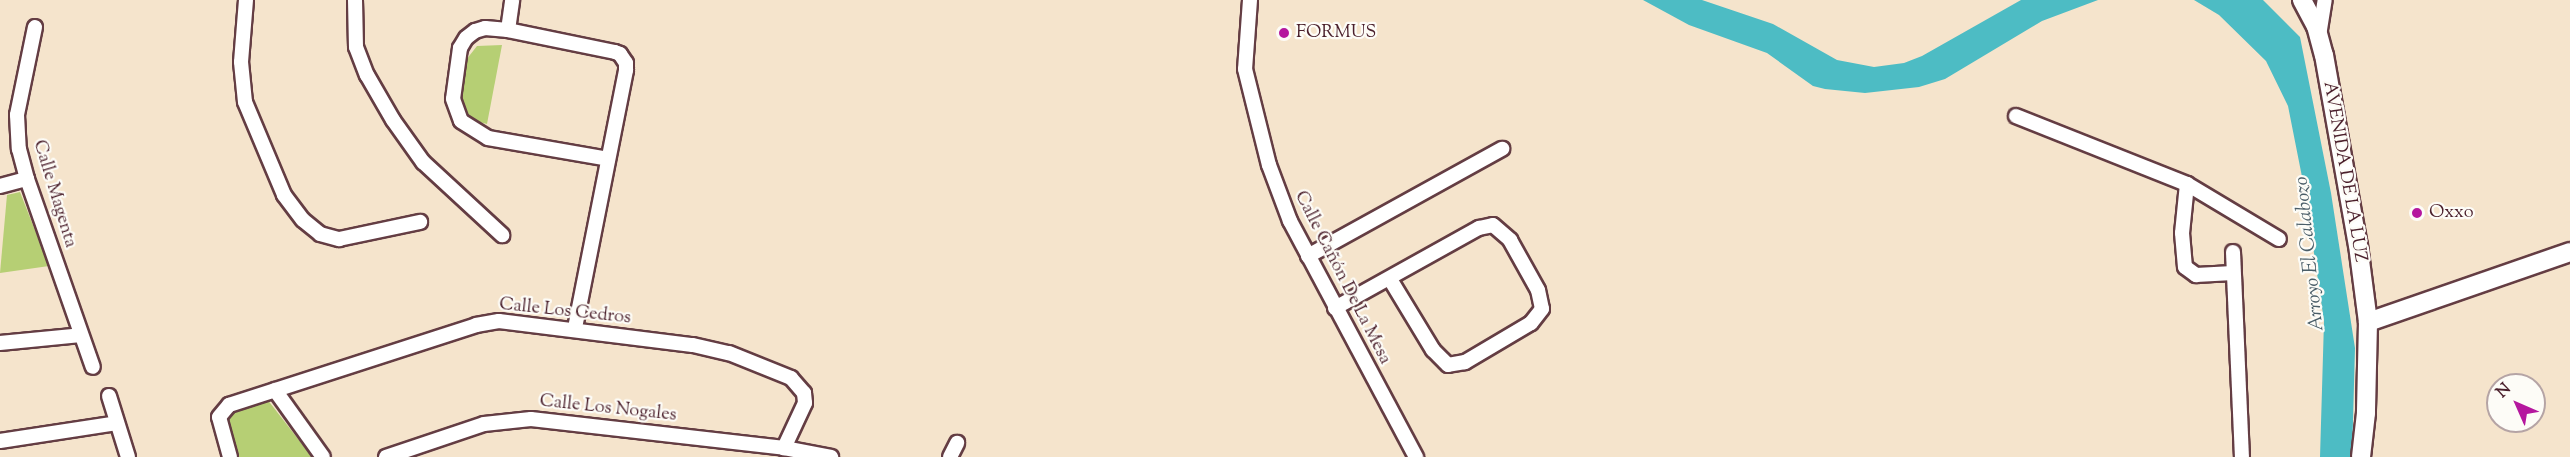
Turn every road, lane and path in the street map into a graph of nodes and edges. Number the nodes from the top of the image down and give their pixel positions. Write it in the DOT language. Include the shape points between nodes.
graph roads {
  1 [pos="246,0"];
  2 [pos="355,0"];
  3 [pos="512,0"];
  4 [pos="1250,0"];
  5 [pos="2302,0"];
  6 [pos="2325,0"];
  7 [pos="35,27"];
  8 [pos="508,30"];
  9 [pos="2319,36"];
  10 [pos="2016,116"];
  11 [pos="1502,149"];
  12 [pos="608,159"];
  13 [pos="27,179"];
  14 [pos="2187,184"];
  15 [pos="1,186"];
  16 [pos="0,201"];
  17 [pos="420,222"];
  18 [pos="502,235"];
  19 [pos="2279,239"];
  20 [pos="2233,252"];
  21 [pos="2570,252"];
  22 [pos="1308,256"];
  23 [pos="2233,273"];
  24 [pos="1390,279"];
  25 [pos="1335,308"];
  26 [pos="2368,322"];
  27 [pos="575,328"];
  28 [pos="81,335"];
  29 [pos="0,343"];
  30 [pos="93,367"];
  31 [pos="275,390"];
  32 [pos="109,396"];
  33 [pos="117,423"];
  34 [pos="0,441"];
  35 [pos="957,443"];
  36 [pos="784,448"];
  37 [pos="128,457"];
  38 [pos="230,457"];
  39 [pos="323,457"];
  40 [pos="386,457"];
  41 [pos="831,457"];
  42 [pos="950,457"];
  43 [pos="1416,457"];
  44 [pos="2242,457"];
  45 [pos="2361,457"];
  1 -- 17 [label="street" via="241,62 249,116 284,195 303,220 328,238 339,239"];
  2 -- 18 [label="street" via="356,46 367,75 393,120 423,162"];
  3 -- 8 [label="street"];
  4 -- 22 [label="street, Calle Cañón De La Mesa" via="1245,69 1269,165"];
  5 -- 9 [label="street, AVENIDA DE LA LUZ"];
  6 -- 9 [label="street"];
  7 -- 13 [label="street, Calle Magenta" via="17,115 19,149"];
  8 -- 12 [label="street" via="603,49 623,58 626,70"];
  8 -- 12 [label="street" via="475,31 460,48 453,99 461,121 488,138"];
  9 -- 26 [label="street, AVENIDA DE LA LUZ"];
  10 -- 14 [label="street"];
  11 -- 22 [label="street"];
  12 -- 27 [label="street"];
  13 -- 15 [label="street"];
  13 -- 28 [label="street, Calle Magenta"];
  14 -- 19 [label="street"];
  14 -- 23 [label="street" via="2182,233 2185,267 2196,275"];
  15 -- 16 [label="street"];
  20 -- 23 [label="street"];
  21 -- 26 [label="street"];
  22 -- 25 [label="street, Calle Cañón De La Mesa"];
  23 -- 44 [label="street"];
  24 -- 24 [label="street" via="1433,350 1448,365 1465,362 1532,323 1542,309 1538,290 1510,240 1493,225 1479,228"];
  24 -- 25 [label="street"];
  25 -- 43 [label="street, Calle Cañón De La Mesa"];
  26 -- 45 [label="street, AVENIDA DE LA LUZ"];
  27 -- 31 [label="street, Calle Los Cedros" via="500,321 476,325"];
  27 -- 36 [label="street, Calle Los Cedros" via="729,353 791,378 804,393 805,403"];
  28 -- 29 [label="street"];
  28 -- 30 [label="street, Calle Magenta"];
  31 -- 38 [label="street, Calle Los Cedros" via="229,405 219,417"];
  31 -- 39 [label="street"];
  32 -- 33 [label="street"];
  33 -- 34 [label="street"];
  33 -- 37 [label="street"];
  35 -- 42 [label="street"];
  36 -- 40 [label="street, Calle Los Nogales" via="531,419 484,424"];
  36 -- 41 [label="street, Calle Los Nogales"];
}
